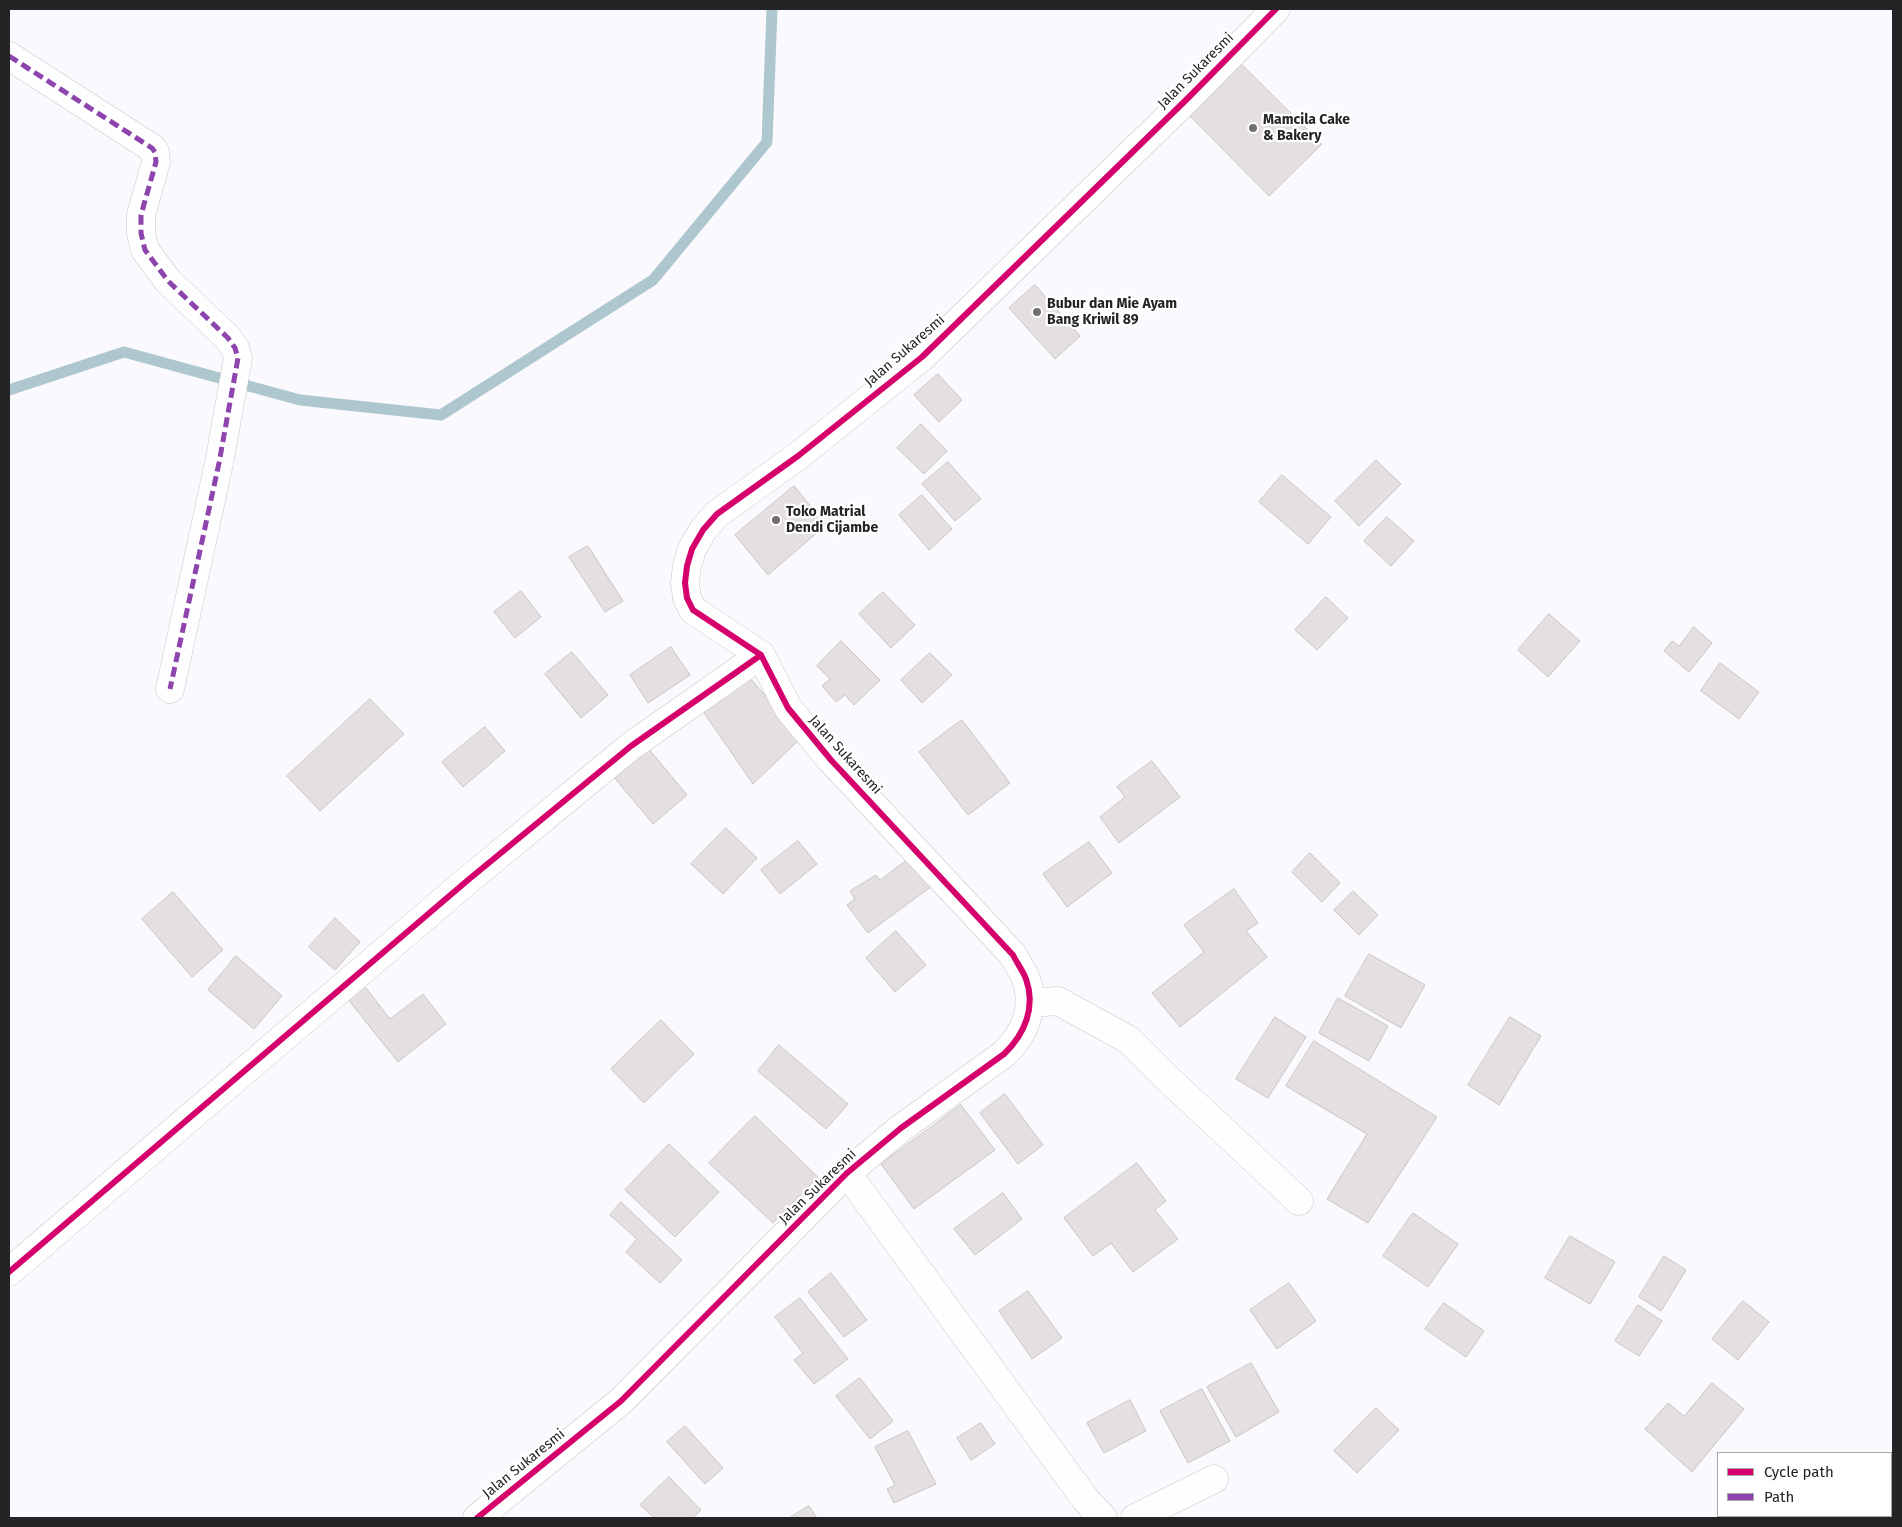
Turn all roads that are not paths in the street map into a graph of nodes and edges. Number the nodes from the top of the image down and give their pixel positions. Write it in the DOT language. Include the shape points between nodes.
graph roads {
  1 [pos="1276,9"];
  2 [pos="9,56"];
  3 [pos="761,655"];
  4 [pos="170,689"];
  5 [pos="1031,1003"];
  6 [pos="847,1173"];
  7 [pos="1299,1201"];
  8 [pos="9,1272"];
  9 [pos="1214,1479"];
  10 [pos="1166,1512"];
  11 [pos="478,1518"];
  12 [pos="1103,1518"];
  13 [pos="1135,1518"];
  1 -- 3 [label="street, Jalan Sukaresmi" via="922,356 798,456 717,514 703,530 687,566 685,583 690,604 693,610"];
  2 -- 4 [label="street" via="156,152 142,215 141,233 145,250 168,280 228,338 238,358 219,463"];
  3 -- 5 [label="street, Jalan Sukaresmi" via="788,708 831,760 1013,955 1026,980"];
  3 -- 8 [label="street" via="631,746 468,880"];
  5 -- 6 [label="street, Jalan Sukaresmi" via="1015,1044 901,1128"];
  5 -- 7 [label="street" via="1058,1001 1129,1040"];
  6 -- 11 [label="street, Jalan Sukaresmi" via="621,1401"];
  6 -- 12 [label="street" via="1086,1500"];
  9 -- 10 [label="street"];
  10 -- 13 [label="street"];
}
